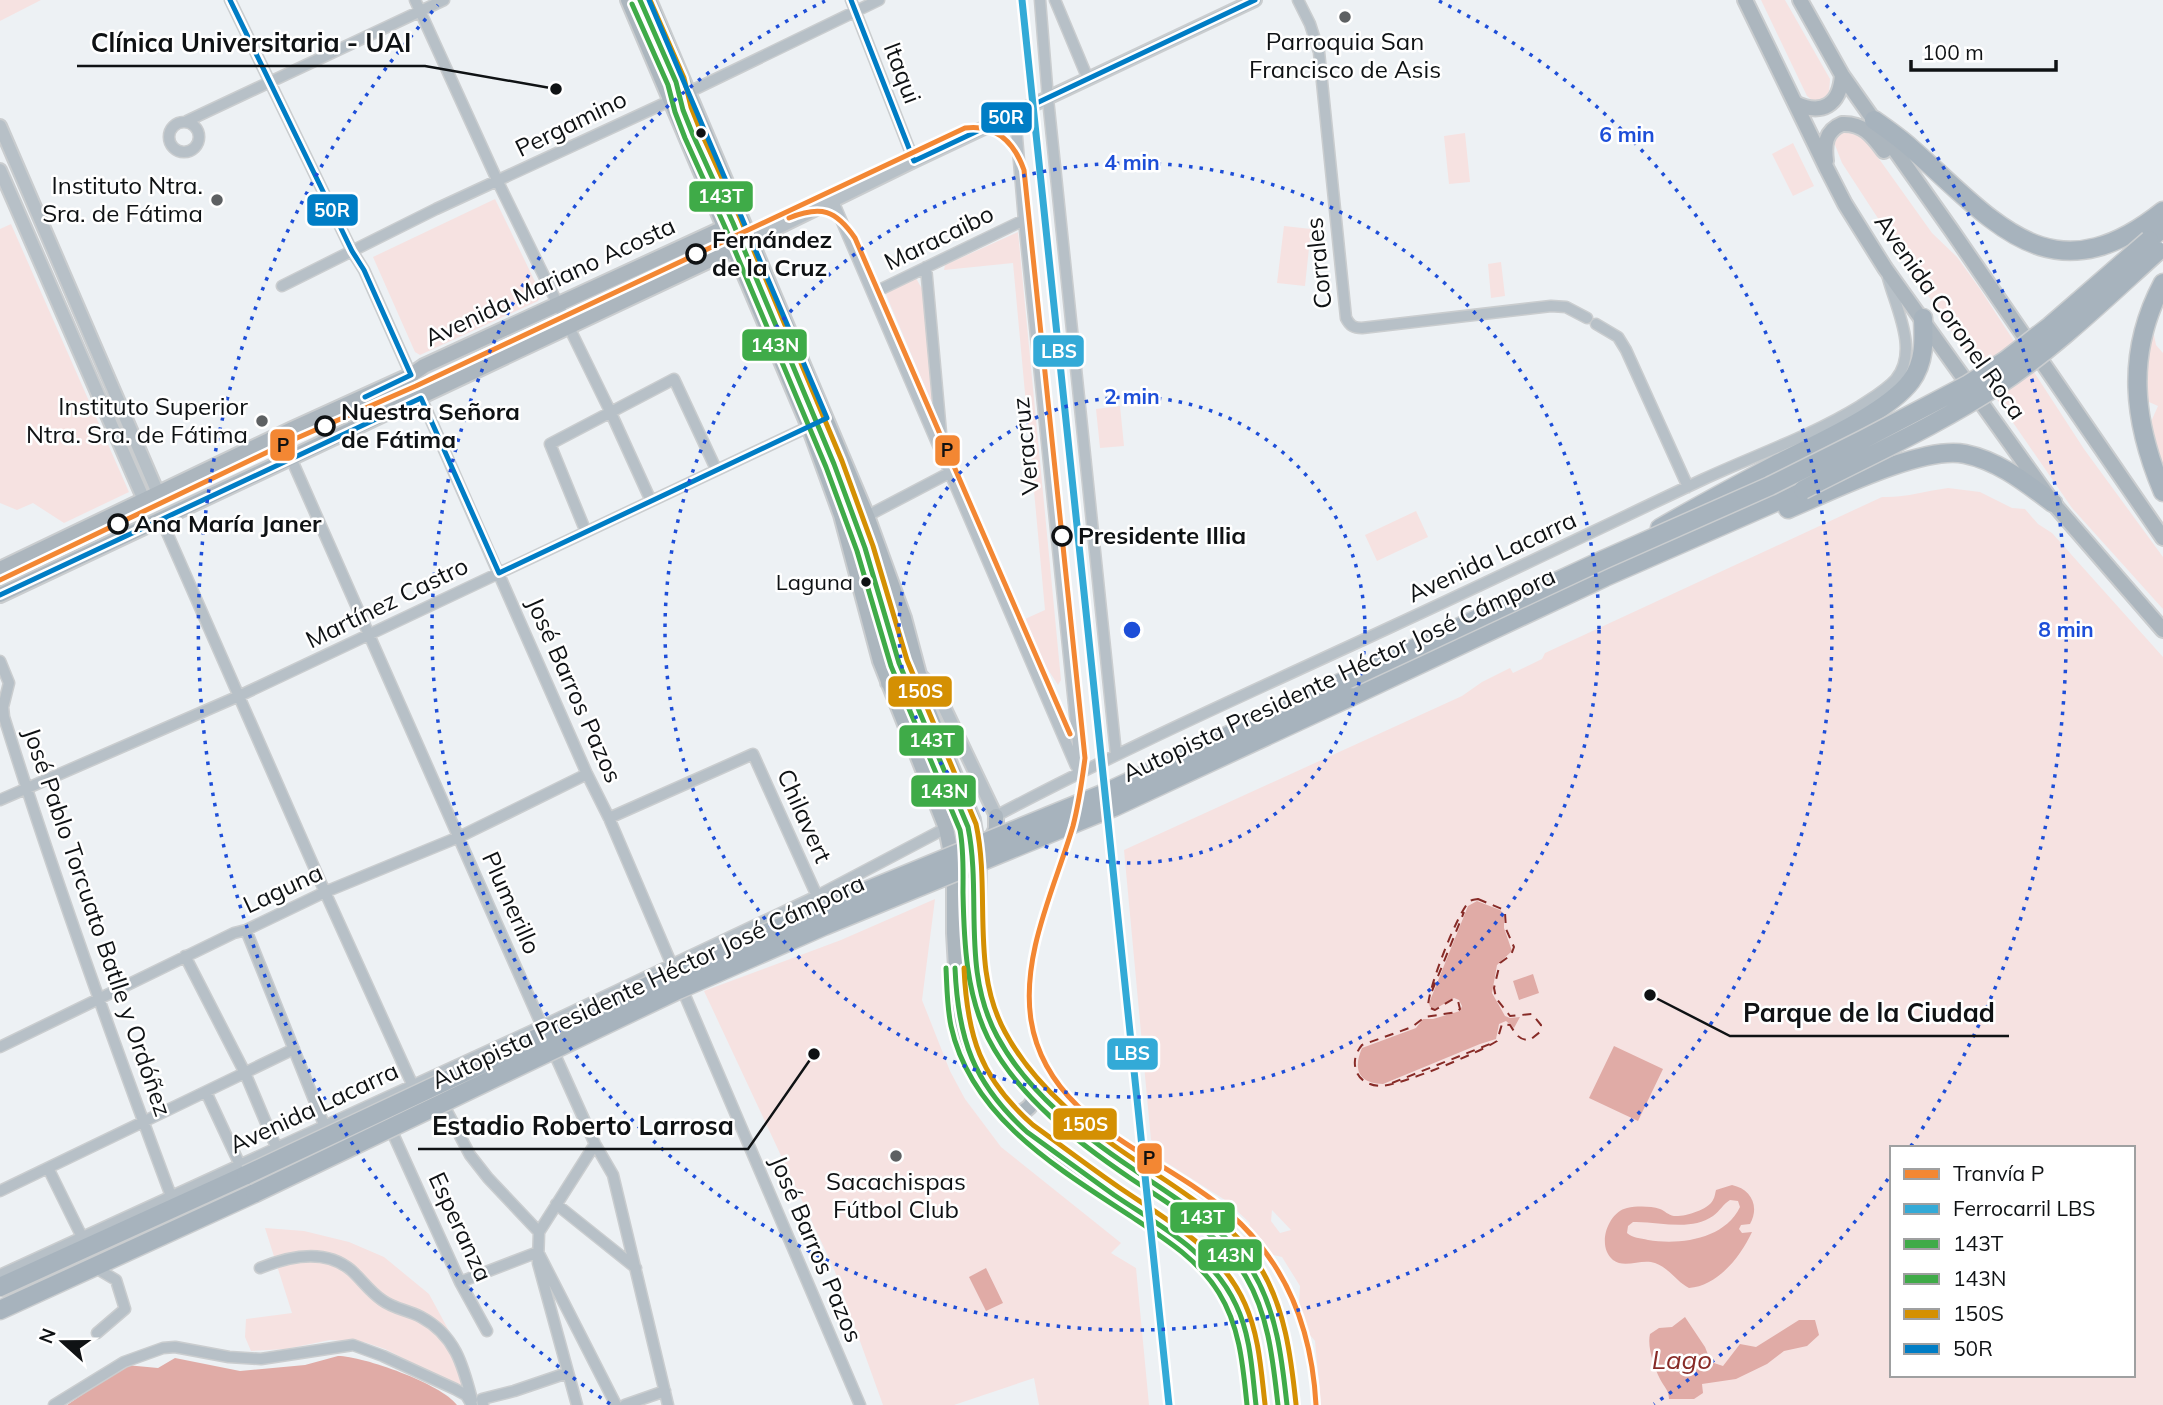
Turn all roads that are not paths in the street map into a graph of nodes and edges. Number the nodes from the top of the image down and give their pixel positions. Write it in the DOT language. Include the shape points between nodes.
graph roads {
  1 [pos="230,0"];
  2 [pos="415,0"];
  3 [pos="444,0"];
  4 [pos="628,0"];
  5 [pos="649,0"];
  6 [pos="851,0"];
  7 [pos="878,0"];
  8 [pos="1040,0"];
  9 [pos="1055,0"];
  10 [pos="1255,0"];
  11 [pos="1298,0"];
  12 [pos="1745,0"];
  13 [pos="1800,0"];
  14 [pos="420,11"];
  15 [pos="855,11"];
  16 [pos="1842,75"];
  17 [pos="1088,79"];
  18 [pos="271,83"];
  19 [pos="689,92"];
  20 [pos="1048,99"];
  21 [pos="671,100"];
  22 [pos="1795,103"];
  23 [pos="1015,114"];
  24 [pos="1874,120"];
  25 [pos="187,121"];
  26 [pos="0,126"];
  27 [pos="914,161"];
  28 [pos="1827,169"];
  29 [pos="0,170"];
  30 [pos="498,182"];
  31 [pos="31,199"];
  32 [pos="833,201"];
  33 [pos="15,205"];
  34 [pos="2163,211"];
  35 [pos="742,219"];
  36 [pos="1024,220"];
  37 [pos="724,228"];
  38 [pos="2163,228"];
  39 [pos="1952,230"];
  40 [pos="751,241"];
  41 [pos="2157,246"];
  42 [pos="734,249"];
  43 [pos="352,251"];
  44 [pos="926,267"];
  45 [pos="1885,268"];
  46 [pos="2163,283"];
  47 [pos="282,286"];
  48 [pos="873,293"];
  49 [pos="558,305"];
  50 [pos="1923,318"];
  51 [pos="570,327"];
  52 [pos="411,375"];
  53 [pos="109,379"];
  54 [pos="93,385"];
  55 [pos="421,398"];
  56 [pos="611,412"];
  57 [pos="827,418"];
  58 [pos="808,427"];
  59 [pos="265,443"];
  60 [pos="942,452"];
  61 [pos="291,459"];
  62 [pos="716,469"];
  63 [pos="951,472"];
  64 [pos="1688,487"];
  65 [pos="2163,492"];
  66 [pos="151,497"];
  67 [pos="651,501"];
  68 [pos="2053,503"];
  69 [pos="867,516"];
  70 [pos="160,519"];
  71 [pos="586,532"];
  72 [pos="2163,538"];
  73 [pos="0,569"];
  74 [pos="1604,569"];
  75 [pos="499,573"];
  76 [pos="0,595"];
  77 [pos="864,601"];
  78 [pos="904,618"];
  79 [pos="2163,630"];
  80 [pos="369,636"];
  81 [pos="0,661"];
  82 [pos="917,670"];
  83 [pos="888,683"];
  84 [pos="239,696"];
  85 [pos="1116,754"];
  86 [pos="1079,772"];
  87 [pos="587,774"];
  88 [pos="26,788"];
  89 [pos="0,800"];
  90 [pos="996,816"];
  91 [pos="609,818"];
  92 [pos="946,828"];
  93 [pos="459,837"];
  94 [pos="979,856"];
  95 [pos="325,892"];
  96 [pos="817,896"];
  97 [pos="246,930"];
  98 [pos="186,956"];
  99 [pos="671,965"];
  100 [pos="98,999"];
  101 [pos="542,1026"];
  102 [pos="0,1047"];
  103 [pos="294,1049"];
  104 [pos="246,1073"];
  105 [pos="429,1078"];
  106 [pos="1034,1084"];
  107 [pos="413,1086"];
  108 [pos="206,1092"];
  109 [pos="378,1102"];
  110 [pos="1006,1113"];
  111 [pos="144,1122"];
  112 [pos="325,1127"];
  113 [pos="595,1143"];
  114 [pos="277,1149"];
  115 [pos="48,1168"];
  116 [pos="243,1170"];
  117 [pos="0,1191"];
  118 [pos="171,1196"];
  119 [pos="556,1205"];
  120 [pos="539,1232"];
  121 [pos="82,1237"];
  122 [pos="538,1252"];
  123 [pos="93,1267"];
  124 [pos="260,1269"];
  125 [pos="636,1269"];
  126 [pos="0,1275"];
  127 [pos="460,1282"];
  128 [pos="0,1287"];
  129 [pos="0,1310"];
  130 [pos="487,1331"];
  131 [pos="97,1333"];
  132 [pos="567,1373"];
  133 [pos="665,1391"];
  134 [pos="477,1402"];
  135 [pos="54,1405"];
  136 [pos="577,1405"];
  137 [pos="616,1405"];
  138 [pos="625,1405"];
  139 [pos="668,1405"];
  140 [pos="860,1405"];
  141 [pos="1256,1405"];
  142 [pos="1287,1405"];
  1 -- 18 [label="street, José Barros Pazos"];
  2 -- 14 [label="street"];
  3 -- 14 [label="street"];
  4 -- 21 [label="main road"];
  5 -- 19 [label="main road"];
  6 -- 15 [label="street, Itaqui"];
  7 -- 15 [label="street, Pergamino"];
  8 -- 20 [label="street"];
  9 -- 17 [label="street"];
  10 -- 17 [label="street, Avenida Mariano Acosta"];
  11 -- 64 [label="street, Corrales" via="1319,52 1349,324 1362,328 1558,306 1592,321 1618,337 1626,350"];
  12 -- 22 [label="main road, Avenida Coronel Roca"];
  13 -- 16 [label="main road, Avenida Coronel Roca"];
  14 -- 18 [label="street"];
  14 -- 30 [label="street"];
  15 -- 19 [label="street, Pergamino"];
  15 -- 27 [label="street, Itaqui"];
  16 -- 22 [label="main road" via="1836,98 1824,107 1809,109"];
  16 -- 24 [label="main road, Avenida Coronel Roca"];
  17 -- 20 [label="street, Avenida Mariano Acosta"];
  18 -- 25 [label="street"];
  18 -- 43 [label="street, José Barros Pazos"];
  19 -- 21 [label="street, Pergamino"];
  19 -- 35 [label="main road"];
  20 -- 23 [label="street, Avenida Mariano Acosta"];
  20 -- 85 [label="street"];
  21 -- 30 [label="street, Pergamino"];
  21 -- 37 [label="main road"];
  22 -- 28 [label="main road, Avenida Coronel Roca"];
  23 -- 27 [label="street, Avenida Mariano Acosta"];
  23 -- 36 [label="street, Veracruz"];
  24 -- 34 [label="highway" via="1987,217 2037,246 2080,250 2103,246 2146,225"];
  24 -- 39 [label="main road, Avenida Coronel Roca"];
  26 -- 31 [label="street"];
  27 -- 32 [label="street, Avenida Mariano Acosta"];
  28 -- 39 [label="main road" via="1828,134 1842,124 1858,125 1876,140 1934,220"];
  28 -- 45 [label="main road, Avenida Coronel Roca"];
  29 -- 33 [label="street"];
  30 -- 43 [label="street, Pergamino"];
  30 -- 49 [label="street"];
  31 -- 33 [label="street"];
  31 -- 53 [label="street"];
  32 -- 40 [label="street, Avenida Mariano Acosta"];
  32 -- 48 [label="street"];
  33 -- 54 [label="street"];
  35 -- 37 [label="main road, Avenida Mariano Acosta"];
  35 -- 40 [label="main road"];
  36 -- 44 [label="street, Maracaibo"];
  36 -- 86 [label="street, Veracruz"];
  37 -- 42 [label="main road"];
  37 -- 49 [label="main road, Avenida Mariano Acosta"];
  38 -- 41 [label="highway, Autopista Presidente Héctor José Cámpora"];
  39 -- 72 [label="main road, Avenida Coronel Roca"];
  40 -- 42 [label="main road, Avenida Mariano Acosta"];
  40 -- 57 [label="main road"];
  41 -- 74 [label="highway, Autopista Presidente Héctor José Cámpora, bridge" via="2058,341 1972,402 1803,490"];
  42 -- 51 [label="main road, Avenida Mariano Acosta"];
  42 -- 58 [label="main road"];
  43 -- 47 [label="street, Pergamino"];
  43 -- 52 [label="street, José Barros Pazos"];
  44 -- 48 [label="street, Maracaibo"];
  44 -- 60 [label="street"];
  45 -- 50 [label="main road, Avenida Coronel Roca"];
  45 -- 64 [label="street, Avenida Lacarra" via="1906,343 1902,369 1895,379 1825,426"];
  46 -- 65 [label="highway" via="2143,333 2137,385 2144,444"];
  48 -- 60 [label="street"];
  49 -- 51 [label="street"];
  49 -- 52 [label="main road, Avenida Mariano Acosta"];
  50 -- 68 [label="main road, Avenida Coronel Roca"];
  50 -- 74 [label="highway, bridge" via="1920,362 1897,396 1854,424 1727,490"];
  51 -- 55 [label="main road, Avenida Mariano Acosta"];
  51 -- 56 [label="street"];
  52 -- 55 [label="street, José Barros Pazos"];
  52 -- 59 [label="main road, Avenida Mariano Acosta"];
  53 -- 54 [label="street"];
  53 -- 66 [label="street"];
  54 -- 66 [label="street"];
  55 -- 61 [label="main road, Avenida Mariano Acosta"];
  55 -- 75 [label="street, José Barros Pazos"];
  56 -- 62 [label="street" via="674,379"];
  56 -- 67 [label="street"];
  56 -- 71 [label="street" via="550,444"];
  57 -- 58 [label="street, Martínez Castro"];
  57 -- 69 [label="main road"];
  58 -- 62 [label="street, Martínez Castro"];
  58 -- 77 [label="main road" via="841,515"];
  59 -- 61 [label="street"];
  59 -- 66 [label="main road, Avenida Mariano Acosta"];
  60 -- 63 [label="street"];
  61 -- 70 [label="main road, Avenida Mariano Acosta"];
  61 -- 80 [label="street, Plumerillo"];
  62 -- 67 [label="street, Martínez Castro"];
  63 -- 69 [label="street"];
  63 -- 86 [label="street"];
  64 -- 85 [label="street, Avenida Lacarra"];
  66 -- 70 [label="main road"];
  66 -- 73 [label="main road, Avenida Mariano Acosta"];
  67 -- 71 [label="street, Martínez Castro"];
  68 -- 74 [label="highway" via="1983,459 1962,453 1927,455 1665,559"];
  68 -- 79 [label="main road, Avenida Coronel Roca"];
  69 -- 78 [label="main road"];
  70 -- 76 [label="main road, Avenida Mariano Acosta"];
  70 -- 84 [label="street"];
  71 -- 75 [label="street, Martínez Castro"];
  74 -- 116 [label="highway, Autopista Presidente Héctor José Cámpora, bridge" via="1105,793 682,970"];
  74 -- 123 [label="highway, Autopista Presidente Héctor José Cámpora, bridge" via="1114,807 678,990"];
  75 -- 80 [label="street, Martínez Castro"];
  75 -- 87 [label="street, José Barros Pazos"];
  77 -- 78 [label="main road" via="881,625 898,624"];
  77 -- 83 [label="main road"];
  78 -- 82 [label="main road"];
  80 -- 84 [label="street, Martínez Castro"];
  80 -- 93 [label="street, Plumerillo"];
  81 -- 88 [label="street, José Pablo Torcuato Batlle y Ordóñez" via="9,683 4,717"];
  82 -- 83 [label="main road" via="911,663 899,663 888,675"];
  82 -- 90 [label="street" via="936,690"];
  82 -- 94 [label="main road" via="935,731 973,820"];
  83 -- 92 [label="main road"];
  84 -- 88 [label="street, Martínez Castro"];
  84 -- 95 [label="street"];
  85 -- 86 [label="street, Avenida Lacarra"];
  86 -- 90 [label="street, Avenida Lacarra"];
  87 -- 91 [label="street, José Barros Pazos"];
  87 -- 93 [label="street, Laguna"];
  88 -- 89 [label="street, Martínez Castro"];
  88 -- 100 [label="street, José Pablo Torcuato Batlle y Ordóñez"];
  90 -- 94 [label="main road" via="996,829"];
  91 -- 96 [label="street, Chilavert" via="753,754"];
  91 -- 99 [label="street, José Barros Pazos"];
  92 -- 96 [label="street, Avenida Lacarra"];
  92 -- 110 [label="main road" via="954,869 960,1026 977,1069"];
  93 -- 95 [label="street, Laguna"];
  93 -- 101 [label="street, Plumerillo"];
  94 -- 106 [label="main road" via="980,986 997,1036"];
  95 -- 97 [label="street, Laguna"];
  95 -- 107 [label="street"];
  96 -- 99 [label="street, Avenida Lacarra"];
  97 -- 98 [label="street, Laguna"];
  97 -- 103 [label="street"];
  98 -- 100 [label="street, Laguna"];
  98 -- 104 [label="street"];
  99 -- 101 [label="street, Avenida Lacarra"];
  99 -- 140 [label="street, José Barros Pazos"];
  100 -- 102 [label="street, Laguna"];
  100 -- 111 [label="street, José Pablo Torcuato Batlle y Ordóñez"];
  101 -- 105 [label="street, Avenida Lacarra"];
  101 -- 113 [label="street, Plumerillo"];
  103 -- 104 [label="street"];
  103 -- 112 [label="street"];
  104 -- 108 [label="street"];
  104 -- 114 [label="street"];
  105 -- 107 [label="street, Avenida Lacarra"];
  105 -- 120 [label="street" via="470,1155"];
  106 -- 110 [label="main road" via="1030,1106 1019,1113"];
  106 -- 142 [label="main road" via="1067,1119 1114,1157 1224,1236 1252,1271 1276,1329"];
  107 -- 109 [label="street, Avenida Lacarra"];
  108 -- 111 [label="street"];
  108 -- 116 [label="street"];
  109 -- 112 [label="street, Avenida Lacarra"];
  109 -- 127 [label="street, Esperanza"];
  110 -- 141 [label="main road" via="1168,1229 1213,1270 1236,1306 1249,1347"];
  111 -- 115 [label="street"];
  111 -- 118 [label="street, José Pablo Torcuato Batlle y Ordóñez"];
  112 -- 114 [label="street, Avenida Lacarra"];
  113 -- 119 [label="street"];
  113 -- 125 [label="street, Plumerillo" via="613,1175"];
  114 -- 116 [label="street, Avenida Lacarra"];
  115 -- 117 [label="street"];
  115 -- 121 [label="street"];
  116 -- 118 [label="street, Avenida Lacarra"];
  116 -- 128 [label="highway, Autopista Presidente Héctor José Cámpora"];
  118 -- 121 [label="street, Avenida Lacarra"];
  119 -- 120 [label="street"];
  119 -- 125 [label="street"];
  120 -- 122 [label="street"];
  121 -- 126 [label="street, Avenida Lacarra"];
  122 -- 127 [label="street"];
  122 -- 132 [label="street"];
  122 -- 137 [label="street"];
  123 -- 129 [label="highway, Autopista Presidente Héctor José Cámpora"];
  123 -- 131 [label="street" via="116,1280 125,1309"];
  124 -- 134 [label="street" via="306,1255 329,1258 350,1269 381,1299 421,1317 448,1337"];
  125 -- 133 [label="street, Plumerillo"];
  127 -- 130 [label="street, Esperanza"];
  132 -- 134 [label="street"];
  132 -- 136 [label="street"];
  133 -- 138 [label="street"];
  133 -- 139 [label="street, Plumerillo"];
  134 -- 135 [label="street" via="455,1388 353,1345 261,1359 175,1348 152,1351 124,1362"];
}
